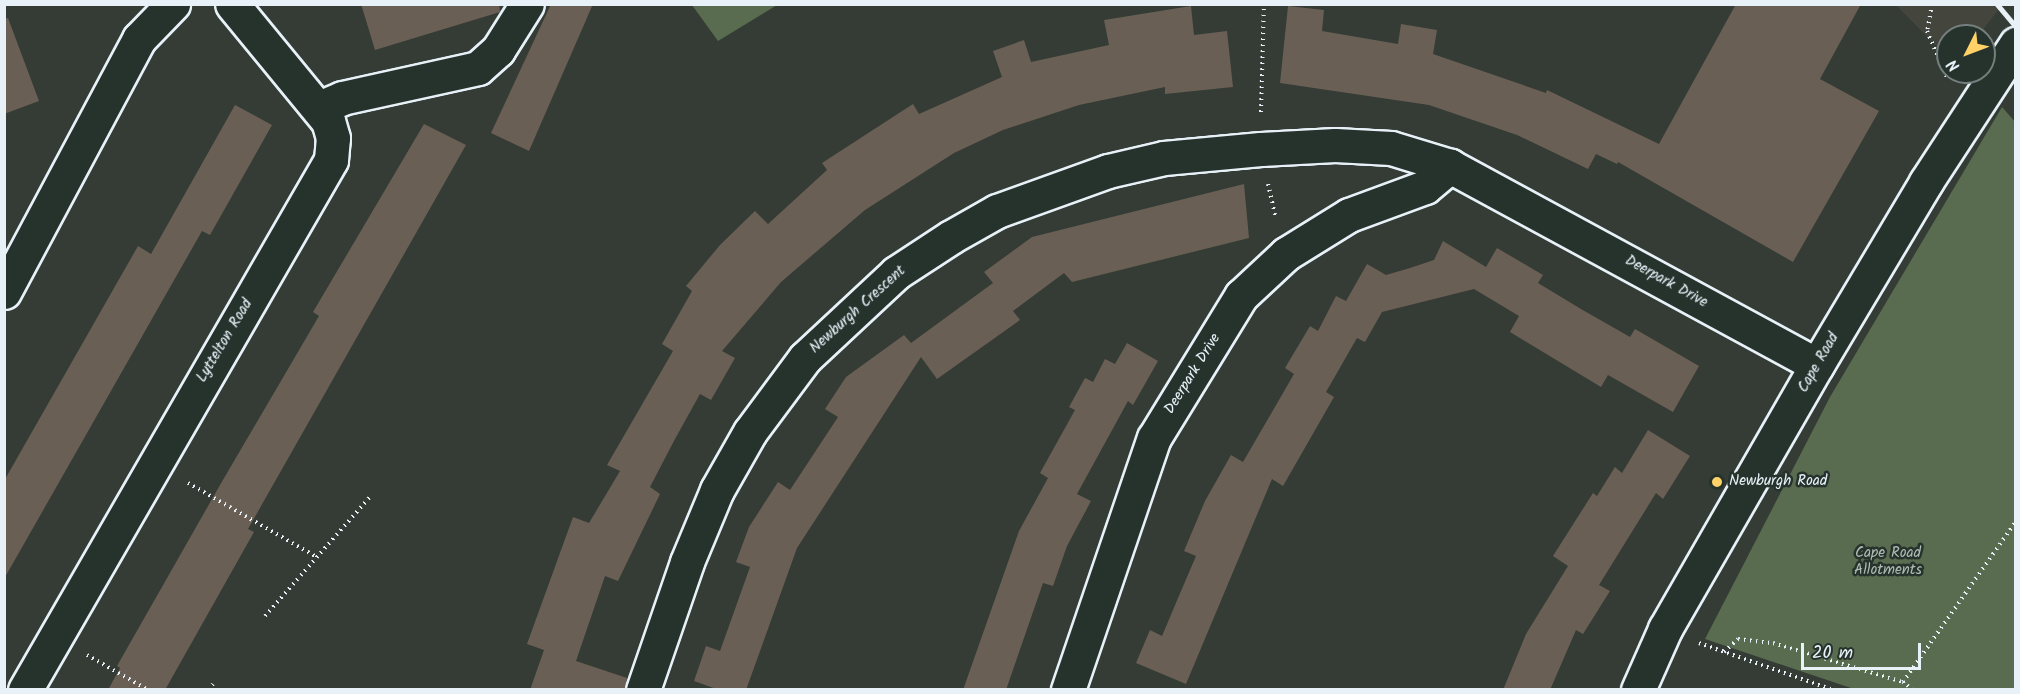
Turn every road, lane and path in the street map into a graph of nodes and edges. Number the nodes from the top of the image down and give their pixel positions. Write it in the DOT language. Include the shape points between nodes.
graph roads {
  1 [pos="173,4"];
  2 [pos="232,4"];
  3 [pos="527,4"];
  4 [pos="1264,4"];
  5 [pos="1932,4"];
  6 [pos="2016,45"];
  7 [pos="1952,91"];
  8 [pos="319,108"];
  9 [pos="1261,149"];
  10 [pos="1450,166"];
  11 [pos="1286,254"];
  12 [pos="4,291"];
  13 [pos="1817,365"];
  14 [pos="153,463"];
  15 [pos="370,497"];
  16 [pos="2016,521"];
  17 [pos="315,556"];
  18 [pos="265,616"];
  19 [pos="1665,629"];
  20 [pos="55,636"];
  21 [pos="1724,652"];
  22 [pos="1903,682"];
  23 [pos="213,684"];
  24 [pos="25,690"];
  25 [pos="148,690"];
  26 [pos="209,690"];
  27 [pos="643,690"];
  28 [pos="1068,690"];
  29 [pos="1638,690"];
  30 [pos="1833,690"];
  31 [pos="1913,690"];
  1 -- 12 [label="street" via="139,39"];
  2 -- 8 [label="street, Lyttelton Road"];
  3 -- 8 [label="street" via="498,50 477,68 342,98"];
  4 -- 9 [label="path"];
  5 -- 7 [label="path" via="1928,31"];
  6 -- 13 [label="street, Cape Road" via="1984,90"];
  8 -- 14 [label="street, Lyttelton Road" via="333,138 332,160"];
  9 -- 10 [label="street, Deerpark Drive" via="1335,145 1391,148"];
  9 -- 11 [label="path"];
  9 -- 27 [label="street, Newburgh Crescent" via="1164,158 1055,187 997,211 951,237 872,294 805,358 733,460 699,531"];
  10 -- 11 [label="street, Deerpark Drive" via="1425,187 1349,215"];
  10 -- 13 [label="street, Deerpark Drive"];
  11 -- 28 [label="street, Deerpark Drive" via="1241,296 1154,438"];
  13 -- 19 [label="street, Cape Road"];
  14 -- 17 [label="path"];
  14 -- 20 [label="street, Lyttelton Road"];
  15 -- 17 [label="path"];
  16 -- 22 [label="path"];
  17 -- 18 [label="path"];
  19 -- 21 [label="path"];
  19 -- 29 [label="street, Cape Road"];
  20 -- 24 [label="street, Lyttelton Road"];
  20 -- 25 [label="path"];
  21 -- 22 [label="path" via="1738,639 1773,643"];
  21 -- 30 [label="path"];
  22 -- 31 [label="path"];
  23 -- 26 [label="path"];
}
